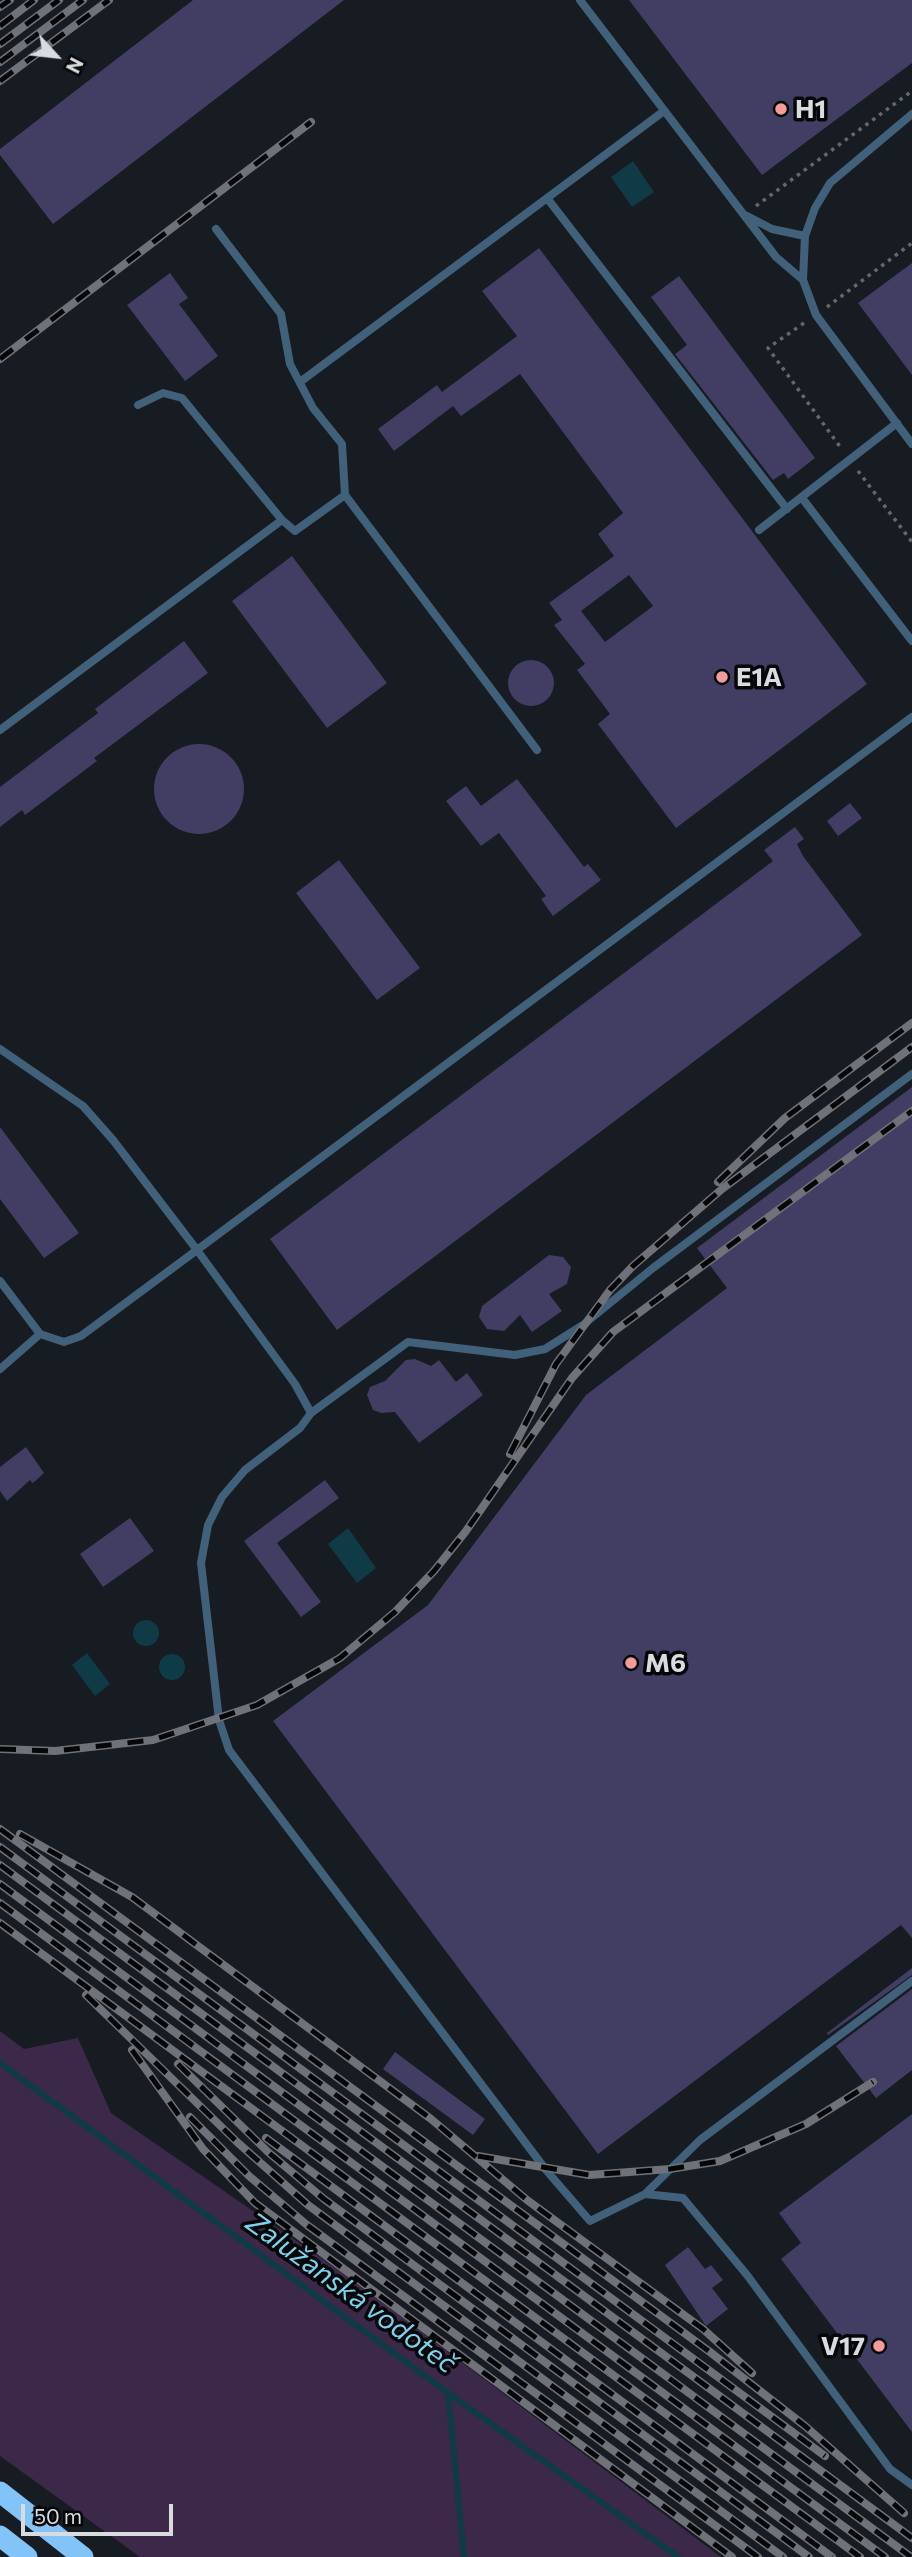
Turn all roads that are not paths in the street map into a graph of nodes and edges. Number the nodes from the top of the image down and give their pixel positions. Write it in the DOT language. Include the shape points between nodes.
graph roads {
  1 [pos="580,0"];
  2 [pos="664,111"];
  3 [pos="912,114"];
  4 [pos="547,198"];
  5 [pos="745,215"];
  6 [pos="216,229"];
  7 [pos="805,236"];
  8 [pos="803,280"];
  9 [pos="300,382"];
  10 [pos="138,405"];
  11 [pos="897,423"];
  12 [pos="912,444"];
  13 [pos="345,495"];
  14 [pos="802,498"];
  15 [pos="787,509"];
  16 [pos="282,520"];
  17 [pos="759,530"];
  18 [pos="912,641"];
  19 [pos="912,717"];
  20 [pos="0,730"];
  21 [pos="537,750"];
  22 [pos="0,1049"];
  23 [pos="912,1074"];
  24 [pos="197,1250"];
  25 [pos="0,1282"];
  26 [pos="40,1334"];
  27 [pos="0,1369"];
  28 [pos="311,1413"];
  29 [pos="912,1981"];
  30 [pos="645,2194"];
  31 [pos="912,2485"];
  32 [pos="0,2492"];
  33 [pos="0,2536"];
  34 [pos="27,2557"];
  35 [pos="83,2557"];
  1 -- 2 [label="lane"];
  2 -- 4 [label="lane"];
  2 -- 5 [label="lane"];
  3 -- 7 [label="lane" via="830,183"];
  4 -- 9 [label="lane"];
  4 -- 15 [label="lane"];
  5 -- 7 [label="lane" via="772,229"];
  5 -- 8 [label="lane" via="776,257"];
  6 -- 9 [label="lane" via="281,314 290,364"];
  7 -- 8 [label="lane"];
  8 -- 11 [label="lane" via="816,315"];
  9 -- 13 [label="lane" via="313,408 342,444"];
  10 -- 16 [label="lane" via="163,393 183,398"];
  11 -- 12 [label="lane"];
  11 -- 14 [label="lane"];
  13 -- 16 [label="lane" via="295,531"];
  13 -- 21 [label="lane"];
  14 -- 15 [label="lane"];
  14 -- 18 [label="lane"];
  15 -- 17 [label="lane"];
  16 -- 20 [label="lane"];
  19 -- 24 [label="lane"];
  22 -- 24 [label="lane" via="83,1106"];
  23 -- 28 [label="lane" via="583,1325 545,1349 515,1355 408,1342"];
  24 -- 26 [label="lane" via="81,1336 64,1342"];
  24 -- 28 [label="lane" via="295,1384"];
  25 -- 26 [label="lane"];
  26 -- 27 [label="lane"];
  28 -- 30 [label="lane" via="300,1429 246,1470 222,1497 208,1525 202,1586 219,1720 229,1750 546,2170 590,2221"];
  29 -- 30 [label="lane" via="700,2140"];
  30 -- 31 [label="lane" via="683,2198 747,2275 891,2469"];
  32 -- 35 [label="highway"];
  33 -- 34 [label="highway"];
}
